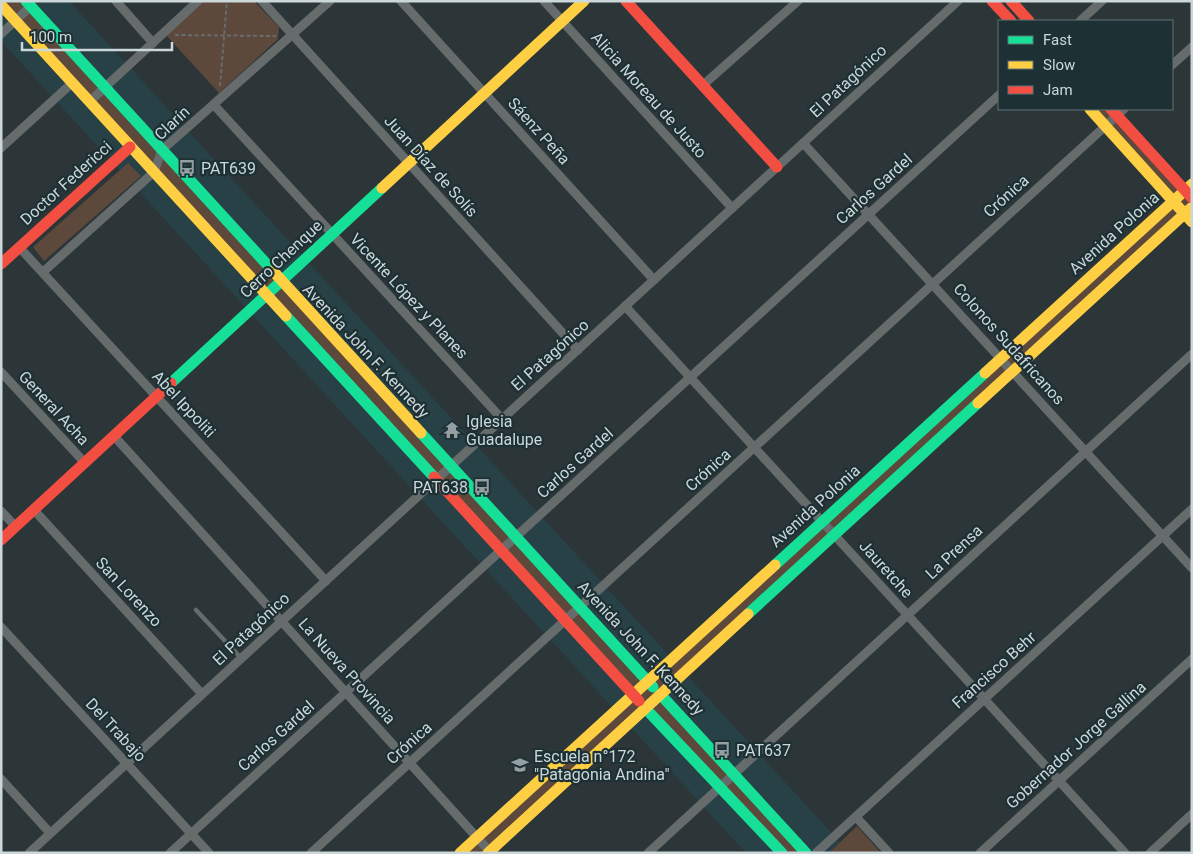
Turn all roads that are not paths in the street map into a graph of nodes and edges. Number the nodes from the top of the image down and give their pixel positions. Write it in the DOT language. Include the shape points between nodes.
graph roads {
  1 [pos="116,1"];
  2 [pos="198,1"];
  3 [pos="262,1"];
  4 [pos="330,1"];
  5 [pos="401,1"];
  6 [pos="544,1"];
  7 [pos="584,1"];
  8 [pos="798,1"];
  9 [pos="958,1"];
  10 [pos="992,1"];
  11 [pos="1011,1"];
  12 [pos="1102,1"];
  13 [pos="632,3"];
  14 [pos="29,4"];
  15 [pos="1,5"];
  16 [pos="1010,20"];
  17 [pos="1028,20"];
  18 [pos="1081,20"];
  19 [pos="16,21"];
  20 [pos="562,22"];
  21 [pos="1,34"];
  22 [pos="294,34"];
  23 [pos="153,43"];
  24 [pos="1192,47"];
  25 [pos="1173,64"];
  26 [pos="72,83"];
  27 [pos="702,85"];
  28 [pos="104,88"];
  29 [pos="484,93"];
  30 [pos="998,96"];
  31 [pos="89,102"];
  32 [pos="214,105"];
  33 [pos="1091,110"];
  34 [pos="1118,111"];
  35 [pos="1106,126"];
  36 [pos="803,143"];
  37 [pos="130,147"];
  38 [pos="1,148"];
  39 [pos="162,150"];
  40 [pos="408,164"];
  41 [pos="777,167"];
  42 [pos="154,172"];
  43 [pos="1189,190"];
  44 [pos="1173,201"];
  45 [pos="732,208"];
  46 [pos="1189,214"];
  47 [pos="868,215"];
  48 [pos="332,234"];
  49 [pos="20,247"];
  50 [pos="1,264"];
  51 [pos="43,272"];
  52 [pos="654,280"];
  53 [pos="281,282"];
  54 [pos="932,284"];
  55 [pos="267,294"];
  56 [pos="626,306"];
  57 [pos="578,350"];
  58 [pos="1192,354"];
  59 [pos="1000,359"];
  60 [pos="1,372"];
  61 [pos="1012,372"];
  62 [pos="690,377"];
  63 [pos="157,396"];
  64 [pos="502,419"];
  65 [pos="114,436"];
  66 [pos="754,447"];
  67 [pos="1085,451"];
  68 [pos="85,463"];
  69 [pos="450,466"];
  70 [pos="437,479"];
  71 [pos="1192,509"];
  72 [pos="34,510"];
  73 [pos="1,511"];
  74 [pos="822,521"];
  75 [pos="16,527"];
  76 [pos="835,535"];
  77 [pos="1163,536"];
  78 [pos="515,538"];
  79 [pos="1,540"];
  80 [pos="502,550"];
  81 [pos="1192,568"];
  82 [pos="326,581"];
  83 [pos="580,606"];
  84 [pos="196,610"];
  85 [pos="908,614"];
  86 [pos="281,621"];
  87 [pos="564,621"];
  88 [pos="1,627"];
  89 [pos="241,658"];
  90 [pos="1192,659"];
  91 [pos="647,681"];
  92 [pos="346,692"];
  93 [pos="202,694"];
  94 [pos="633,694"];
  95 [pos="660,695"];
  96 [pos="984,699"];
  97 [pos="646,708"];
  98 [pos="410,762"];
  99 [pos="127,763"];
  100 [pos="735,773"];
  101 [pos="1,779"];
  102 [pos="1059,780"];
  103 [pos="719,788"];
  104 [pos="1192,814"];
  105 [pos="856,817"];
  106 [pos="50,834"];
  107 [pos="192,834"];
  108 [pos="477,837"];
  109 [pos="490,852"];
  110 [pos="29,853"];
  111 [pos="170,853"];
  112 [pos="209,853"];
  113 [pos="311,853"];
  114 [pos="460,853"];
  115 [pos="648,853"];
  116 [pos="782,853"];
  117 [pos="806,853"];
  118 [pos="816,853"];
  119 [pos="890,853"];
  120 [pos="980,853"];
  121 [pos="1125,853"];
  122 [pos="1150,853"];
  1 -- 23 [label="street"];
  2 -- 23 [label="street"];
  3 -- 22 [label="street, Juan Díaz de Solís"];
  4 -- 22 [label="street, Clarín"];
  5 -- 29 [label="street, Sáenz Peña"];
  6 -- 20 [label="street, Alicia Moreau de Justo"];
  7 -- 20 [label="main road, Cerro Chenque"];
  8 -- 27 [label="street"];
  9 -- 36 [label="street, El Patagónico"];
  10 -- 16 [label="main road"];
  11 -- 17 [label="main road"];
  12 -- 18 [label="street"];
  13 -- 27 [label="main road"];
  14 -- 19 [label="street"];
  14 -- 28 [label="main road, Avenida John F. Kennedy"];
  15 -- 19 [label="main road, Avenida John F. Kennedy"];
  19 -- 21 [label="street"];
  19 -- 26 [label="main road, Avenida John F. Kennedy"];
  20 -- 29 [label="main road, Cerro Chenque"];
  20 -- 45 [label="street, Alicia Moreau de Justo"];
  22 -- 32 [label="street, Clarín"];
  22 -- 40 [label="street, Juan Díaz de Solís"];
  23 -- 28 [label="street"];
  24 -- 25 [label="street"];
  26 -- 31 [label="main road, Avenida John F. Kennedy"];
  26 -- 38 [label="street"];
  27 -- 41 [label="main road"];
  28 -- 31 [label="street"];
  28 -- 39 [label="main road, Avenida John F. Kennedy"];
  29 -- 40 [label="main road, Cerro Chenque"];
  29 -- 52 [label="street, Sáenz Peña"];
  30 -- 47 [label="street, Carlos Gardel"];
  31 -- 37 [label="main road, Avenida John F. Kennedy"];
  32 -- 39 [label="street, Clarín"];
  32 -- 48 [label="street, Vicente López y Planes"];
  33 -- 35 [label="main road"];
  34 -- 35 [label="street, Crónica"];
  34 -- 43 [label="main road"];
  35 -- 44 [label="main road"];
  35 -- 54 [label="street, Crónica"];
  36 -- 41 [label="street, El Patagónico"];
  36 -- 47 [label="street, Colonos Sudafricanos"];
  37 -- 42 [label="main road, Avenida John F. Kennedy"];
  37 -- 49 [label="main road, Doctor Federicci"];
  39 -- 42 [label="street, Clarín"];
  39 -- 53 [label="main road, Avenida John F. Kennedy"];
  40 -- 48 [label="main road, Cerro Chenque"];
  40 -- 57 [label="street, Juan Díaz de Solís"];
  41 -- 45 [label="street, El Patagónico"];
  42 -- 51 [label="street, Clarín"];
  42 -- 55 [label="main road, Avenida John F. Kennedy"];
  43 -- 44 [label="main road, Avenida Polonia"];
  44 -- 46 [label="main road"];
  44 -- 59 [label="main road, Avenida Polonia"];
  45 -- 52 [label="street, El Patagónico"];
  46 -- 61 [label="main road, Avenida Polonia"];
  47 -- 54 [label="street, Colonos Sudafricanos"];
  47 -- 62 [label="street, Carlos Gardel"];
  48 -- 53 [label="main road, Cerro Chenque"];
  48 -- 64 [label="street, Vicente López y Planes"];
  49 -- 50 [label="main road, Doctor Federicci"];
  49 -- 51 [label="street, Abel Ippoliti"];
  51 -- 63 [label="street, Abel Ippoliti"];
  52 -- 56 [label="street, El Patagónico"];
  53 -- 55 [label="main road, Cerro Chenque"];
  53 -- 69 [label="main road, Avenida John F. Kennedy"];
  54 -- 59 [label="street, Colonos Sudafricanos"];
  54 -- 66 [label="street, Crónica"];
  55 -- 63 [label="main road, Cerro Chenque"];
  55 -- 70 [label="main road, Avenida John F. Kennedy"];
  56 -- 57 [label="street, El Patagónico"];
  56 -- 62 [label="street, Jauretche"];
  57 -- 64 [label="street, El Patagónico"];
  58 -- 67 [label="street, La Prensa"];
  59 -- 61 [label="street, Colonos Sudafricanos"];
  59 -- 74 [label="main road, Avenida Polonia"];
  60 -- 68 [label="street, General Acha"];
  61 -- 67 [label="street, Colonos Sudafricanos"];
  61 -- 76 [label="main road, Avenida Polonia"];
  62 -- 66 [label="street, Jauretche"];
  62 -- 78 [label="street, Carlos Gardel"];
  63 -- 65 [label="main road, Cerro Chenque"];
  63 -- 82 [label="street, Abel Ippoliti"];
  64 -- 69 [label="street, El Patagónico"];
  65 -- 68 [label="main road, Cerro Chenque"];
  65 -- 86 [label="street, La Nueva Provincia"];
  66 -- 74 [label="street, Jauretche"];
  66 -- 83 [label="street, Crónica"];
  67 -- 77 [label="street, Colonos Sudafricanos"];
  67 -- 85 [label="street, La Prensa"];
  68 -- 72 [label="main road, Cerro Chenque"];
  69 -- 70 [label="street, El Patagónico"];
  69 -- 78 [label="main road, Avenida John F. Kennedy"];
  70 -- 80 [label="main road, Avenida John F. Kennedy"];
  70 -- 82 [label="street, El Patagónico"];
  71 -- 77 [label="street, Francisco Behr"];
  72 -- 75 [label="main road, Cerro Chenque"];
  72 -- 93 [label="street, San Lorenzo"];
  73 -- 75 [label="street"];
  74 -- 76 [label="street, Jauretche"];
  74 -- 91 [label="main road, Avenida Polonia"];
  75 -- 79 [label="main road, Cerro Chenque"];
  76 -- 85 [label="street, Jauretche"];
  76 -- 95 [label="main road, Avenida Polonia"];
  77 -- 81 [label="street, Colonos Sudafricanos"];
  77 -- 96 [label="street, Francisco Behr"];
  78 -- 80 [label="street, Carlos Gardel"];
  78 -- 83 [label="main road, Avenida John F. Kennedy"];
  80 -- 87 [label="main road, Avenida John F. Kennedy"];
  80 -- 92 [label="street, Carlos Gardel"];
  82 -- 86 [label="street, El Patagónico"];
  83 -- 87 [label="street, Crónica"];
  83 -- 91 [label="main road, Avenida John F. Kennedy"];
  84 -- 89 [label="lane"];
  85 -- 96 [label="street, Jauretche"];
  85 -- 100 [label="street, La Prensa"];
  86 -- 89 [label="street, El Patagónico"];
  86 -- 92 [label="street, La Nueva Provincia"];
  87 -- 94 [label="main road, Avenida John F. Kennedy"];
  87 -- 98 [label="street, Crónica"];
  88 -- 99 [label="street, Del Trabajo"];
  89 -- 93 [label="street, El Patagónico"];
  90 -- 102 [label="street, Gobernador Jorge Gallina"];
  91 -- 94 [label="main road, Avenida Polonia"];
  91 -- 95 [label="main road, Avenida John F. Kennedy"];
  92 -- 98 [label="street, La Nueva Provincia"];
  92 -- 107 [label="street, Carlos Gardel"];
  93 -- 99 [label="street, El Patagónico"];
  94 -- 97 [label="main road, Avenida John F. Kennedy"];
  94 -- 108 [label="main road, Avenida Polonia"];
  95 -- 97 [label="main road, Avenida Polonia"];
  95 -- 100 [label="main road, Avenida John F. Kennedy"];
  96 -- 102 [label="street, Jauretche"];
  96 -- 105 [label="street, Francisco Behr"];
  97 -- 103 [label="main road, Avenida John F. Kennedy"];
  97 -- 109 [label="main road, Avenida Polonia"];
  98 -- 108 [label="street, La Nueva Provincia"];
  98 -- 113 [label="street, Crónica"];
  99 -- 106 [label="street, El Patagónico"];
  99 -- 107 [label="street, Del Trabajo"];
  100 -- 103 [label="street, La Prensa"];
  100 -- 117 [label="main road, Avenida John F. Kennedy"];
  101 -- 106 [label="street"];
  102 -- 120 [label="street, Gobernador Jorge Gallina"];
  102 -- 121 [label="street, Jauretche"];
  103 -- 115 [label="street, La Prensa"];
  103 -- 116 [label="main road, Avenida John F. Kennedy"];
  104 -- 122 [label="street"];
  105 -- 118 [label="street, Francisco Behr"];
  105 -- 119 [label="street"];
  106 -- 110 [label="street, El Patagónico"];
  107 -- 111 [label="street, Carlos Gardel"];
  107 -- 112 [label="street, Del Trabajo"];
  108 -- 109 [label="street, La Nueva Provincia"];
  108 -- 114 [label="main road, Avenida Polonia"];
}
